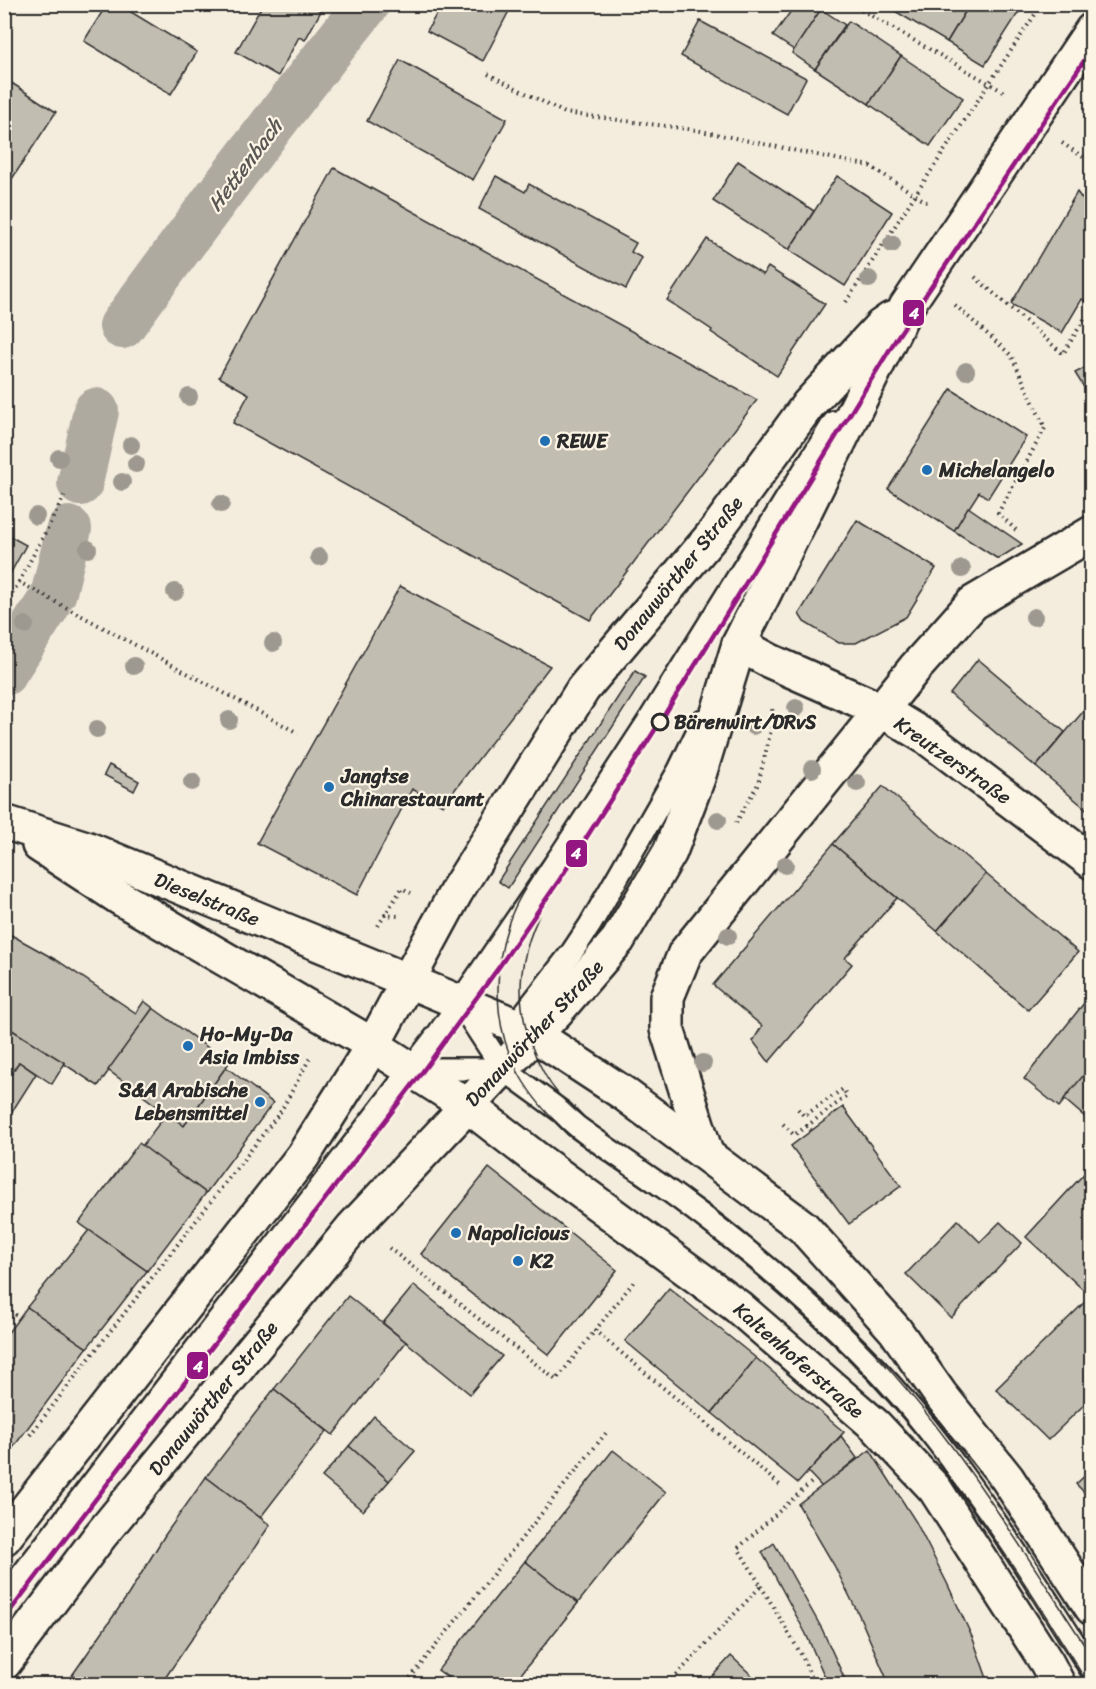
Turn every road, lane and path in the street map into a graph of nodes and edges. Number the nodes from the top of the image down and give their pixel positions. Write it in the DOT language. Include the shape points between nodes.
graph roads {
  1 [pos="851,4"];
  2 [pos="1042,4"];
  3 [pos="1092,30"];
  4 [pos="488,74"];
  5 [pos="990,82"];
  6 [pos="1036,112"];
  7 [pos="915,195"];
  8 [pos="963,225"];
  9 [pos="945,251"];
  10 [pos="925,280"];
  11 [pos="845,302"];
  12 [pos="906,307"];
  13 [pos="1086,316"];
  14 [pos="65,495"];
  15 [pos="1092,532"];
  16 [pos="1047,559"];
  17 [pos="19,582"];
  18 [pos="4,609"];
  19 [pos="739,644"];
  20 [pos="881,710"];
  21 [pos="298,733"];
  22 [pos="4,823"];
  23 [pos="1092,862"];
  24 [pos="408,981"];
  25 [pos="460,1003"];
  26 [pos="525,1030"];
  27 [pos="373,1045"];
  28 [pos="503,1068"];
  29 [pos="411,1069"];
  30 [pos="301,1075"];
  31 [pos="468,1106"];
  32 [pos="798,1109"];
  33 [pos="783,1124"];
  34 [pos="807,1126"];
  35 [pos="811,1130"];
  36 [pos="706,1153"];
  37 [pos="353,1227"];
  38 [pos="661,1250"];
  39 [pos="4,1309"];
  40 [pos="19,1317"];
  41 [pos="594,1330"];
  42 [pos="903,1400"];
  43 [pos="606,1433"];
  44 [pos="26,1440"];
  45 [pos="814,1480"];
  46 [pos="781,1486"];
  47 [pos="935,1489"];
  48 [pos="4,1538"];
  49 [pos="761,1586"];
  50 [pos="4,1598"];
  51 [pos="1092,1608"];
  52 [pos="4,1663"];
  53 [pos="1092,1671"];
  54 [pos="410,1678"];
  55 [pos="668,1684"];
  56 [pos="814,1684"];
  57 [pos="1058,1684"];
  1 -- 5 [label="path"];
  2 -- 5 [label="path"];
  3 -- 6 [label="main road, Donauwörther Straße"];
  4 -- 7 [label="path" via="565,113 696,130 870,166"];
  5 -- 6 [label="path"];
  5 -- 7 [label="path"];
  6 -- 8 [label="main road, Donauwörther Straße"];
  7 -- 8 [label="path"];
  7 -- 11 [label="path"];
  8 -- 9 [label="main road, Donauwörther Straße"];
  9 -- 10 [label="main road, Donauwörther Straße"];
  9 -- 13 [label="path" via="1063,354"];
  10 -- 12 [label="main road, Donauwörther Straße"];
  10 -- 16 [label="path" via="1011,355 1045,428 998,513"];
  12 -- 19 [label="main road, Donauwörther Straße"];
  12 -- 24 [label="main road, Donauwörther Straße" via="881,326 808,405 714,532 583,689 456,892"];
  12 -- 25 [label="lane" via="651,717"];
  14 -- 17 [label="path"];
  15 -- 16 [label="main road"];
  16 -- 20 [label="main road" via="973,603"];
  17 -- 18 [label="path"];
  17 -- 21 [label="path"];
  19 -- 20 [label="main road, Kreutzerstraße"];
  19 -- 26 [label="main road, Donauwörther Straße" via="698,778 670,852 618,940"];
  20 -- 23 [label="main road, Kreutzerstraße" via="929,739"];
  20 -- 36 [label="main road" via="685,953 667,997 667,1029"];
  22 -- 24 [label="main road, Dieselstraße" via="86,848"];
  22 -- 27 [label="main road, Dieselstraße" via="120,898"];
  24 -- 25 [label="main road, Dieselstraße"];
  24 -- 27 [label="main road, Donauwörther Straße"];
  25 -- 26 [label="main road, Dieselstraße"];
  25 -- 28 [label="lane"];
  25 -- 29 [label="lane"];
  26 -- 28 [label="main road, Donauwörther Straße"];
  26 -- 36 [label="main road" via="598,1075"];
  27 -- 29 [label="main road, Dieselstraße"];
  27 -- 48 [label="main road, Donauwörther Straße" via="303,1156"];
  28 -- 29 [label="lane"];
  28 -- 31 [label="main road, Donauwörther Straße"];
  28 -- 42 [label="lane" via="750,1253 822,1316"];
  29 -- 31 [label="main road, Kaltenhoferstraße"];
  29 -- 50 [label="lane"];
  30 -- 44 [label="path" via="280,1111"];
  31 -- 37 [label="main road, Donauwörther Straße"];
  31 -- 38 [label="main road, Kaltenhoferstraße"];
  32 -- 34 [label="path" via="804,1116 843,1089 847,1096"];
  33 -- 34 [label="path" via="794,1136"];
  34 -- 35 [label="path"];
  36 -- 51 [label="main road" via="803,1227 895,1330 1007,1478"];
  37 -- 41 [label="path" via="403,1258 556,1380"];
  37 -- 52 [label="main road, Donauwörther Straße" via="100,1536"];
  38 -- 41 [label="path"];
  38 -- 47 [label="main road, Kaltenhoferstraße" via="737,1306 876,1426"];
  39 -- 40 [label="path"];
  41 -- 46 [label="path"];
  42 -- 47 [label="lane"];
  42 -- 53 [label="lane" via="971,1488"];
  43 -- 54 [label="path"];
  45 -- 49 [label="path" via="738,1548"];
  47 -- 57 [label="main road, Kaltenhoferstraße"];
  49 -- 55 [label="path"];
  49 -- 56 [label="path"];
}
